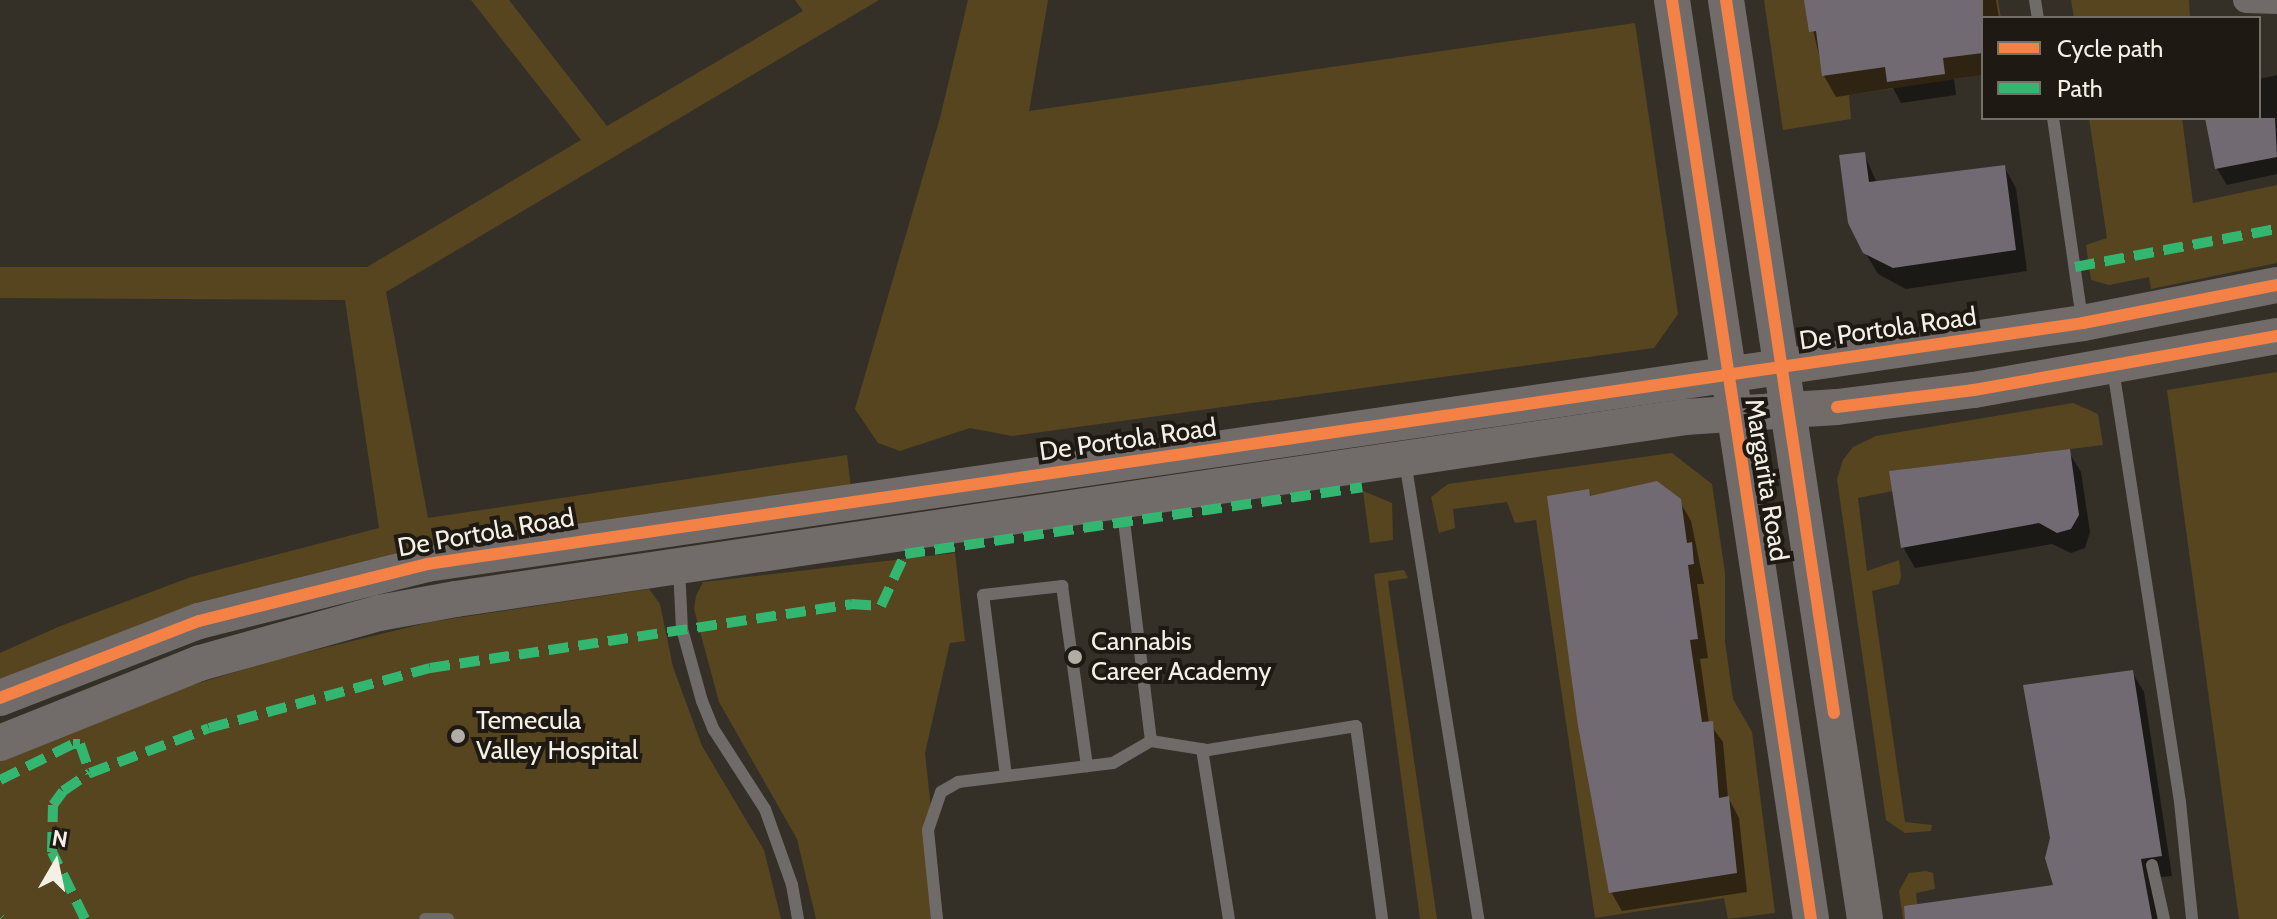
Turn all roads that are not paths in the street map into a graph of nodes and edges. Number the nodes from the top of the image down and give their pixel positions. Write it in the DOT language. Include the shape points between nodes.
graph roads {
  1 [pos="1672,0"];
  2 [pos="1726,0"];
  3 [pos="2246,0"];
  4 [pos="2277,1"];
  5 [pos="2053,120"];
  6 [pos="2277,285"];
  7 [pos="2083,323"];
  8 [pos="2277,336"];
  9 [pos="1782,366"];
  10 [pos="2112,366"];
  11 [pos="1726,373"];
  12 [pos="1789,410"];
  13 [pos="1733,414"];
  14 [pos="1405,458"];
  15 [pos="1001,479"];
  16 [pos="1122,501"];
  17 [pos="680,563"];
  18 [pos="0,698"];
  19 [pos="1151,741"];
  20 [pos="0,743"];
  21 [pos="1202,749"];
  22 [pos="1087,766"];
  23 [pos="1006,776"];
  24 [pos="2152,865"];
  25 [pos="425,919"];
  26 [pos="448,919"];
  27 [pos="798,919"];
  28 [pos="937,919"];
  29 [pos="1229,919"];
  30 [pos="1382,919"];
  31 [pos="1478,919"];
  32 [pos="1811,919"];
  33 [pos="1865,919"];
  34 [pos="2164,919"];
  35 [pos="2192,919"];
  1 -- 11 [label="main road, Margarita Road"];
  2 -- 9 [label="main road, Margarita Road"];
  3 -- 4 [label="street"];
  5 -- 7 [label="lane"];
  6 -- 7 [label="main road, De Portola Road"];
  7 -- 9 [label="main road, De Portola Road"];
  8 -- 10 [label="main road"];
  9 -- 11 [label="main road, De Portola Road"];
  9 -- 12 [label="main road, Margarita Road"];
  10 -- 12 [label="main road" via="1974,390"];
  10 -- 35 [label="lane" via="2180,802"];
  11 -- 13 [label="main road, Margarita Road"];
  11 -- 15 [label="main road, De Portola Road"];
  12 -- 13 [label="main road"];
  12 -- 33 [label="main road, Margarita Road"];
  13 -- 14 [label="main road"];
  13 -- 32 [label="main road, Margarita Road"];
  14 -- 16 [label="main road"];
  14 -- 31 [label="lane"];
  15 -- 17 [label="main road" via="978,494 940,503 702,536 687,548"];
  15 -- 18 [label="main road, De Portola Road" via="606,535 368,576 199,621"];
  16 -- 17 [label="main road"];
  16 -- 19 [label="lane"];
  17 -- 20 [label="main road" via="350,620 200,663"];
  17 -- 27 [label="lane" via="682,629 702,701 714,730 765,809 792,885"];
  19 -- 21 [label="lane"];
  19 -- 22 [label="lane" via="1113,763"];
  21 -- 29 [label="lane"];
  21 -- 30 [label="lane" via="1356,726"];
  22 -- 23 [label="lane"];
  22 -- 23 [label="lane" via="1062,586 983,595"];
  23 -- 28 [label="lane" via="958,782 941,792 928,830"];
  24 -- 34 [label="lane"];
  25 -- 26 [label="lane"];
}
